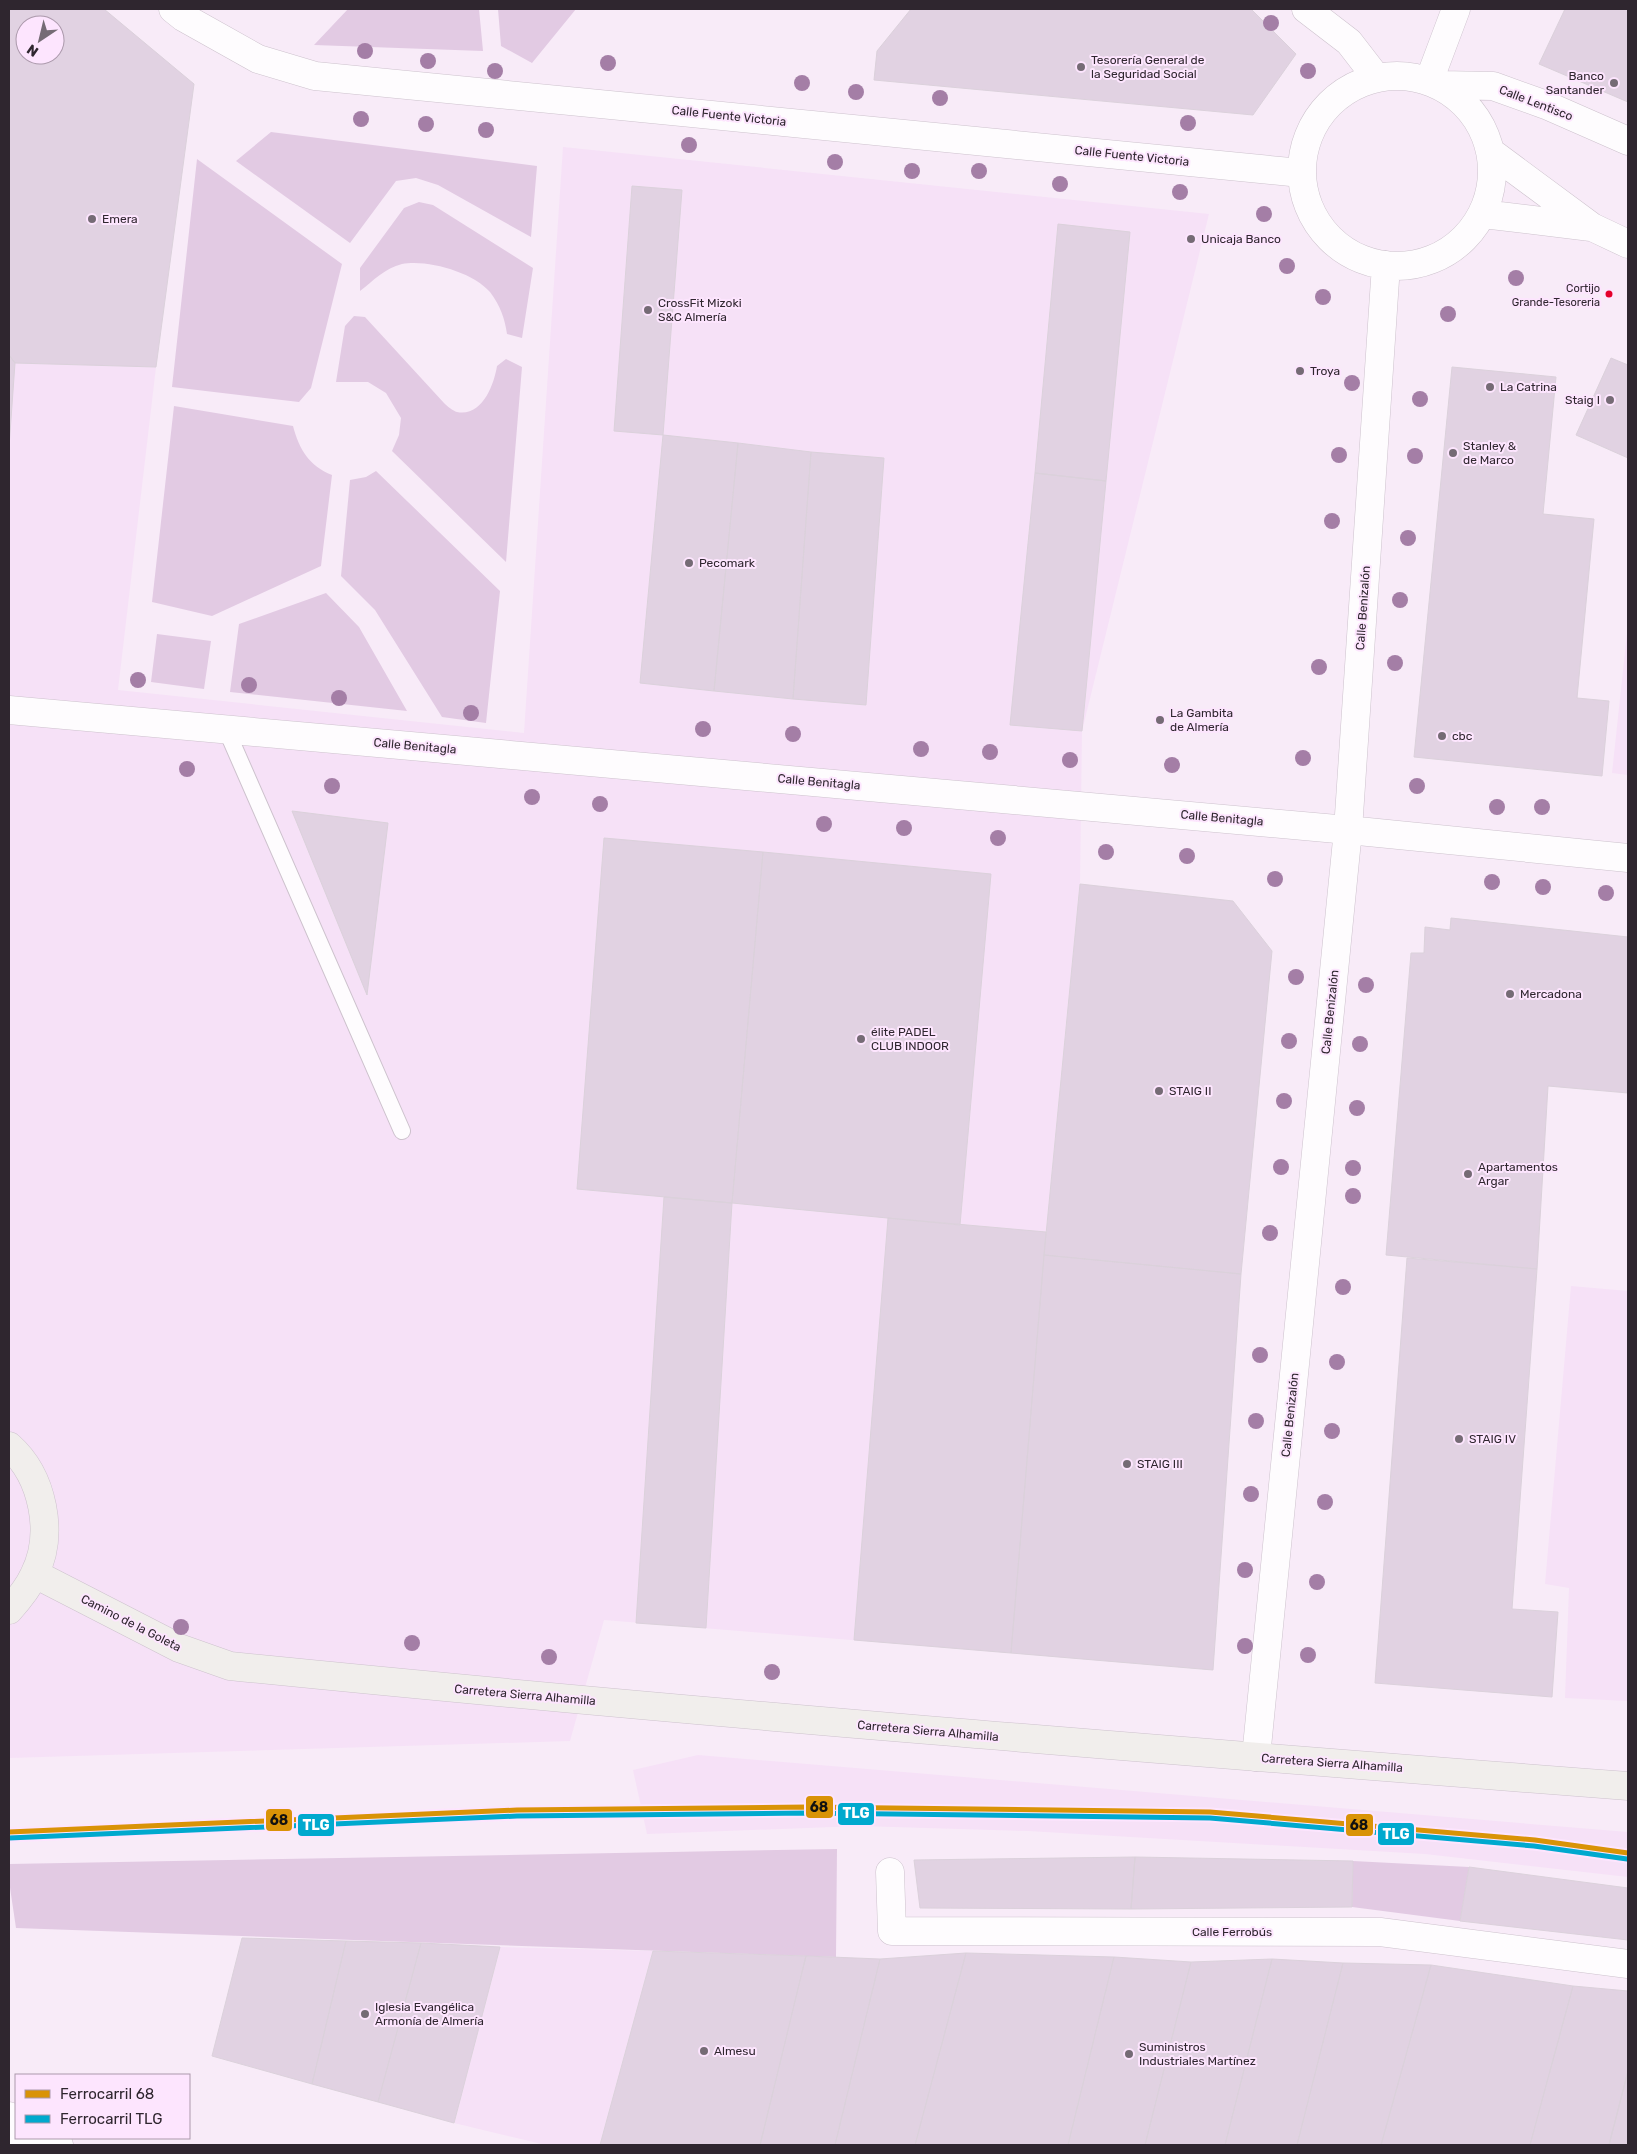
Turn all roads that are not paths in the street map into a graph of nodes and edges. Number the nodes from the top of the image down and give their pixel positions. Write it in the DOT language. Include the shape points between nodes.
graph roads {
  1 [pos="173,9"];
  2 [pos="1306,9"];
  3 [pos="1456,9"];
  4 [pos="1376,77"];
  5 [pos="1435,83"];
  6 [pos="1628,141"];
  7 [pos="1492,153"];
  8 [pos="1301,173"];
  9 [pos="1483,214"];
  10 [pos="1592,227"];
  11 [pos="1628,244"];
  12 [pos="1386,265"];
  13 [pos="9,710"];
  14 [pos="226,729"];
  15 [pos="1348,830"];
  16 [pos="1628,858"];
  17 [pos="402,1130"];
  18 [pos="9,1446"];
  19 [pos="35,1574"];
  20 [pos="9,1610"];
  21 [pos="230,1666"];
  22 [pos="1256,1757"];
  23 [pos="1628,1786"];
  24 [pos="890,1872"];
  25 [pos="1628,1964"];
  26 [pos="9,2114"];
  27 [pos="15,2135"];
  28 [pos="46,2139"];
  29 [pos="58,2145"];
  1 -- 8 [label="street, Calle Fuente Victoria" via="183,18 258,59 316,76"];
  2 -- 4 [label="street" via="1349,42"];
  3 -- 5 [label="street"];
  4 -- 5 [label="street, Calle Lentisco" via="1416,77"];
  4 -- 8 [label="street, Calle Lentisco" via="1354,84 1323,110 1305,144"];
  5 -- 6 [label="street, Calle Lentisco" via="1492,86 1546,105"];
  5 -- 7 [label="street" via="1473,113 1482,126"];
  7 -- 9 [label="street" via="1493,176"];
  7 -- 10 [label="street"];
  8 -- 12 [label="street, Calle Lentisco" via="1308,208 1326,235 1343,251 1365,261"];
  9 -- 10 [label="street"];
  9 -- 12 [label="street, Calle Lentisco" via="1454,248 1434,260 1397,267"];
  10 -- 11 [label="street"];
  12 -- 15 [label="street, Calle Benizalón"];
  13 -- 14 [label="street, Calle Benitagla"];
  14 -- 15 [label="street, Calle Benitagla"];
  14 -- 17 [label="lane"];
  15 -- 16 [label="street, Calle Benitagla"];
  15 -- 22 [label="street, Calle Benizalón"];
  18 -- 19 [label="main road" via="28,1469 39,1494 44,1521 43,1548"];
  19 -- 20 [label="main road"];
  19 -- 21 [label="main road, Camino de la Goleta" via="179,1648"];
  21 -- 22 [label="main road, Carretera Sierra Alhamilla" via="664,1708"];
  22 -- 23 [label="main road, Carretera Sierra Alhamilla"];
  24 -- 25 [label="street, Calle Ferrobús" via="892,1931 1380,1932"];
  26 -- 27 [label="street"];
  28 -- 29 [label="street"];
}
